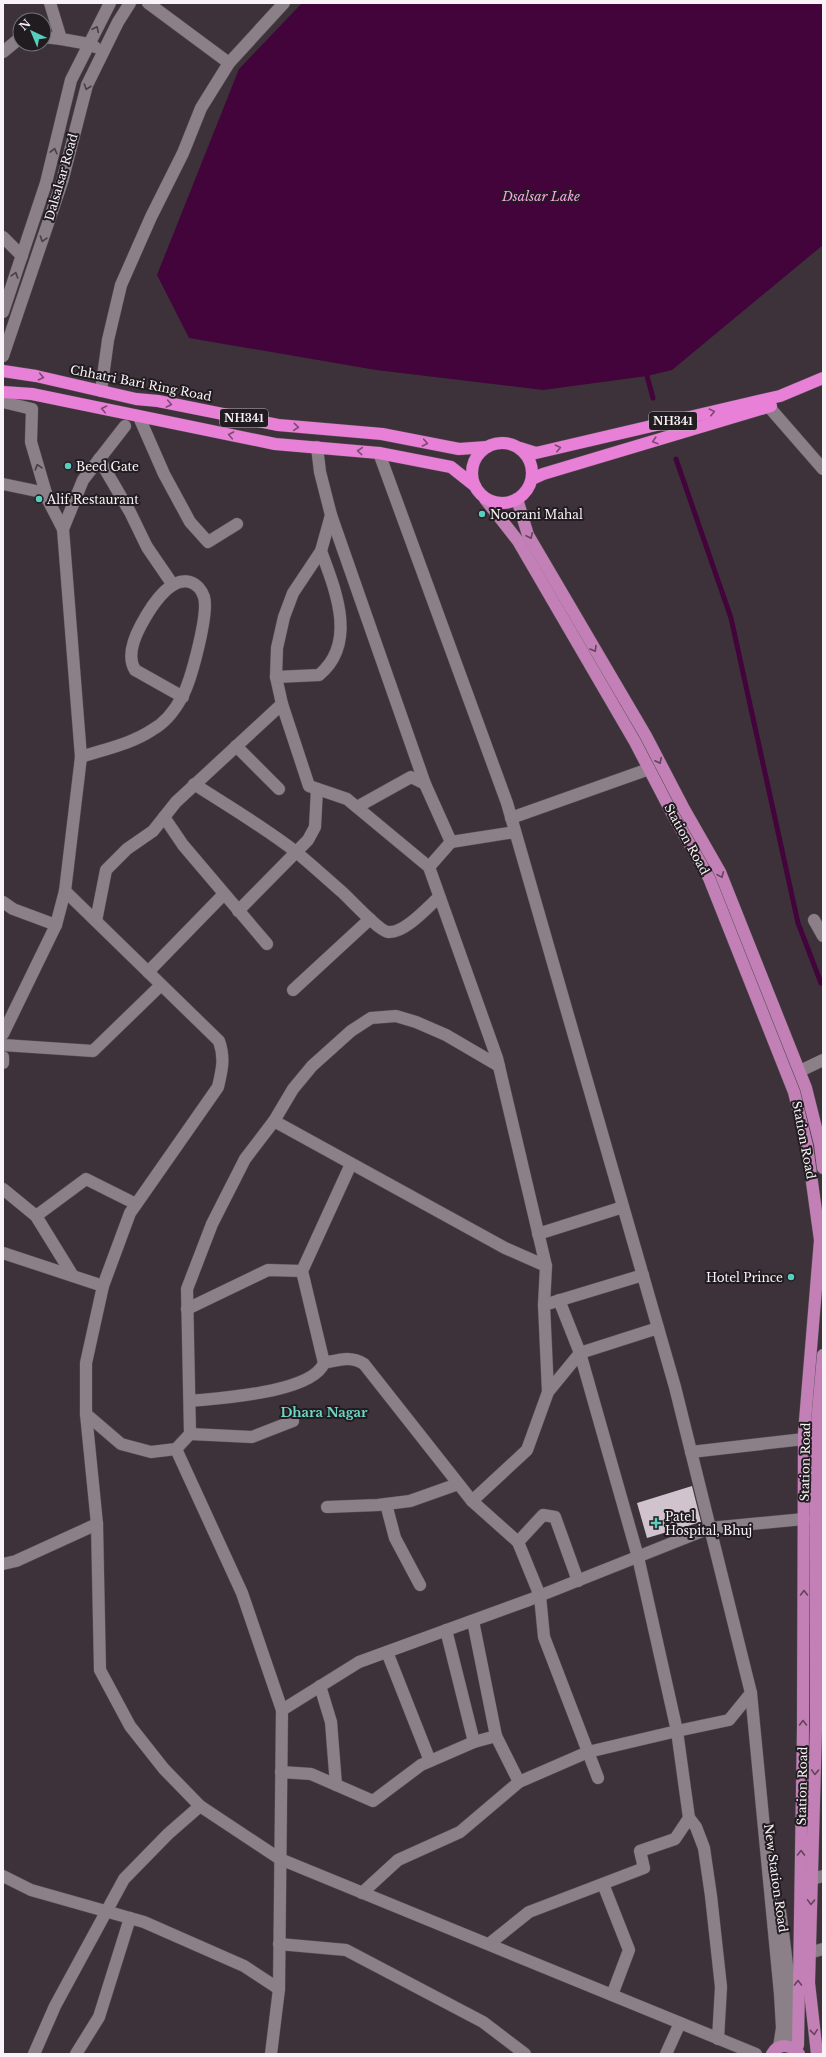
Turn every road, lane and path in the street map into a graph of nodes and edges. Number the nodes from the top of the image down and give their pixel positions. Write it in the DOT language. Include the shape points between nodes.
graph roads {
  1 [pos="50,3"];
  2 [pos="110,3"];
  3 [pos="130,3"];
  4 [pos="148,3"];
  5 [pos="284,3"];
  6 [pos="52,38"];
  7 [pos="61,39"];
  8 [pos="89,44"];
  9 [pos="12,45"];
  10 [pos="3,52"];
  11 [pos="103,52"];
  12 [pos="229,63"];
  13 [pos="3,237"];
  14 [pos="22,256"];
  15 [pos="3,312"];
  16 [pos="3,356"];
  17 [pos="3,371"];
  18 [pos="3,375"];
  19 [pos="823,378"];
  20 [pos="3,380"];
  21 [pos="823,382"];
  22 [pos="101,391"];
  23 [pos="3,392"];
  24 [pos="3,402"];
  25 [pos="769,407"];
  26 [pos="140,417"];
  27 [pos="125,426"];
  28 [pos="317,447"];
  29 [pos="487,447"];
  30 [pos="520,448"];
  31 [pos="380,453"];
  32 [pos="100,460"];
  33 [pos="823,468"];
  34 [pos="532,479"];
  35 [pos="3,484"];
  36 [pos="475,486"];
  37 [pos="46,494"];
  38 [pos="485,499"];
  39 [pos="517,499"];
  40 [pos="331,515"];
  41 [pos="237,524"];
  42 [pos="63,529"];
  43 [pos="322,551"];
  44 [pos="173,585"];
  45 [pos="276,677"];
  46 [pos="183,697"];
  47 [pos="282,704"];
  48 [pos="236,746"];
  49 [pos="81,757"];
  50 [pos="649,769"];
  51 [pos="194,784"];
  52 [pos="426,784"];
  53 [pos="279,789"];
  54 [pos="317,789"];
  55 [pos="357,807"];
  56 [pos="164,817"];
  57 [pos="511,818"];
  58 [pos="515,832"];
  59 [pos="451,842"];
  60 [pos="297,853"];
  61 [pos="429,867"];
  62 [pos="65,891"];
  63 [pos="223,895"];
  64 [pos="440,897"];
  65 [pos="3,902"];
  66 [pos="238,911"];
  67 [pos="370,919"];
  68 [pos="814,920"];
  69 [pos="96,921"];
  70 [pos="56,925"];
  71 [pos="823,936"];
  72 [pos="267,944"];
  73 [pos="148,972"];
  74 [pos="161,985"];
  75 [pos="293,990"];
  76 [pos="3,1034"];
  77 [pos="3,1045"];
  78 [pos="3,1057"];
  79 [pos="823,1060"];
  80 [pos="3,1063"];
  81 [pos="499,1066"];
  82 [pos="800,1071"];
  83 [pos="274,1121"];
  84 [pos="351,1164"];
  85 [pos="823,1168"];
  86 [pos="3,1189"];
  87 [pos="136,1204"];
  88 [pos="623,1207"];
  89 [pos="36,1216"];
  90 [pos="538,1234"];
  91 [pos="3,1253"];
  92 [pos="546,1266"];
  93 [pos="302,1271"];
  94 [pos="643,1275"];
  95 [pos="73,1276"];
  96 [pos="103,1286"];
  97 [pos="559,1300"];
  98 [pos="544,1305"];
  99 [pos="187,1309"];
  100 [pos="658,1328"];
  101 [pos="580,1353"];
  102 [pos="823,1355"];
  103 [pos="324,1363"];
  104 [pos="822,1391"];
  105 [pos="548,1392"];
  106 [pos="190,1401"];
  107 [pos="86,1414"];
  108 [pos="293,1421"];
  109 [pos="190,1434"];
  110 [pos="804,1439"];
  111 [pos="176,1449"];
  112 [pos="691,1452"];
  113 [pos="820,1456"];
  114 [pos="458,1484"];
  115 [pos="472,1501"];
  116 [pos="386,1504"];
  117 [pos="327,1507"];
  118 [pos="820,1508"];
  119 [pos="804,1519"];
  120 [pos="97,1524"];
  121 [pos="710,1528"];
  122 [pos="518,1542"];
  123 [pos="638,1557"];
  124 [pos="3,1564"];
  125 [pos="578,1581"];
  126 [pos="420,1585"];
  127 [pos="540,1596"];
  128 [pos="820,1618"];
  129 [pos="473,1621"];
  130 [pos="446,1630"];
  131 [pos="387,1652"];
  132 [pos="320,1686"];
  133 [pos="819,1688"];
  134 [pos="751,1693"];
  135 [pos="282,1710"];
  136 [pos="677,1731"];
  137 [pos="496,1736"];
  138 [pos="474,1742"];
  139 [pos="588,1752"];
  140 [pos="430,1761"];
  141 [pos="281,1772"];
  142 [pos="598,1778"];
  143 [pos="519,1782"];
  144 [pos="336,1785"];
  145 [pos="818,1789"];
  146 [pos="200,1806"];
  147 [pos="689,1818"];
  148 [pos="280,1859"];
  149 [pos="3,1876"];
  150 [pos="817,1878"];
  151 [pos="602,1884"];
  152 [pos="362,1893"];
  153 [pos="106,1912"];
  154 [pos="130,1918"];
  155 [pos="279,1944"];
  156 [pos="489,1944"];
  157 [pos="823,1950"];
  158 [pos="810,1952"];
  159 [pos="279,1989"];
  160 [pos="612,1995"];
  161 [pos="680,2023"];
  162 [pos="718,2039"];
  163 [pos="785,2050"];
  164 [pos="756,2053"];
  165 [pos="34,2054"];
  166 [pos="76,2054"];
  167 [pos="271,2054"];
  168 [pos="525,2054"];
  169 [pos="666,2054"];
  170 [pos="817,2054"];
  1 -- 7 [label="street"];
  8 -- 2 [label="street, Dalsalsar Road, one-way"];
  3 -- 11 [label="street, Dalsalsar Road"];
  4 -- 12 [label="street"];
  5 -- 12 [label="street"];
  6 -- 7 [label="street"];
  7 -- 8 [label="street"];
  8 -- 11 [label="street"];
  14 -- 8 [label="street, Dalsalsar Road, one-way" via="46,183 71,80"];
  9 -- 10 [label="street"];
  11 -- 16 [label="street, Dalsalsar Road, one-way" via="86,85 62,182"];
  12 -- 22 [label="street" via="201,108 183,153 121,285 108,340"];
  13 -- 14 [label="street"];
  15 -- 14 [label="street, Dalsalsar Road, one-way"];
  17 -- 22 [label="highway, Chhatri Bari Ring Road / NH341, one-way"];
  18 -- 20 [label="highway"];
  30 -- 19 [label="highway, NH341, one-way" via="536,453 780,396"];
  21 -- 25 [label="highway, NH341" via="790,400"];
  22 -- 29 [label="highway, Chhatri Bari Ring Road / NH341, one-way" via="278,425 382,434 459,449"];
  26 -- 23 [label="highway, NH341, one-way" via="32,394"];
  37 -- 24 [label="street, one-way" via="31,442 32,409"];
  25 -- 33 [label="street"];
  25 -- 34 [label="highway, NH341, one-way"];
  28 -- 26 [label="highway, NH341, one-way" via="275,444"];
  26 -- 41 [label="street" via="164,474 190,522 208,542"];
  27 -- 32 [label="street"];
  31 -- 28 [label="highway, NH341, one-way"];
  28 -- 40 [label="street" via="320,472"];
  29 -- 30 [label="highway, NH341" via="503,443"];
  29 -- 36 [label="highway" via="474,460 472,478"];
  30 -- 34 [label="highway" via="531,462"];
  31 -- 36 [label="highway, NH341" via="450,467"];
  31 -- 57 [label="street, New Station Road"];
  32 -- 42 [label="street" via="83,480"];
  32 -- 44 [label="street" via="130,512 146,547"];
  34 -- 39 [label="highway" via="526,491"];
  35 -- 37 [label="street"];
  36 -- 38 [label="highway, NH341"];
  37 -- 42 [label="street"];
  38 -- 39 [label="highway" via="501,503"];
  38 -- 50 [label="main road, Station Road" via="518,541"];
  39 -- 82 [label="main road, Station Road, one-way" via="528,535 646,736 720,872"];
  40 -- 43 [label="street"];
  40 -- 52 [label="street"];
  42 -- 49 [label="street"];
  43 -- 45 [label="street" via="293,593 284,617 277,648"];
  43 -- 45 [label="street" via="338,597 341,622 337,650 332,662 319,675"];
  44 -- 46 [label="street" via="188,582 194,584 204,598 205,617 189,683"];
  44 -- 46 [label="street" via="150,609 139,629 130,657 135,670"];
  45 -- 47 [label="street"];
  46 -- 49 [label="street" via="172,714 153,730 128,742"];
  47 -- 48 [label="street"];
  47 -- 54 [label="street" via="309,786"];
  48 -- 51 [label="street"];
  48 -- 53 [label="street"];
  49 -- 62 [label="street"];
  50 -- 57 [label="street"];
  50 -- 110 [label="main road, Station Road" via="709,878 794,1092 807,1146 820,1240"];
  51 -- 56 [label="street"];
  51 -- 60 [label="street" via="265,829"];
  52 -- 55 [label="street" via="411,777"];
  52 -- 59 [label="street"];
  54 -- 55 [label="street" via="347,799"];
  54 -- 60 [label="street" via="315,827"];
  55 -- 61 [label="street"];
  56 -- 63 [label="street" via="183,846"];
  56 -- 69 [label="street" via="153,832 127,850 106,870"];
  57 -- 58 [label="street, New Station Road"];
  58 -- 59 [label="street"];
  58 -- 88 [label="street, New Station Road"];
  59 -- 61 [label="street"];
  60 -- 66 [label="street"];
  60 -- 67 [label="street"];
  61 -- 64 [label="street"];
  62 -- 69 [label="street"];
  62 -- 70 [label="street"];
  63 -- 66 [label="street"];
  63 -- 73 [label="street"];
  64 -- 67 [label="street" via="409,924 394,932 386,932"];
  64 -- 81 [label="street"];
  65 -- 70 [label="street" via="13,909"];
  66 -- 72 [label="street"];
  67 -- 75 [label="street"];
  68 -- 71 [label="street"];
  69 -- 73 [label="street"];
  70 -- 76 [label="street"];
  73 -- 74 [label="street"];
  74 -- 77 [label="street" via="93,1051"];
  74 -- 87 [label="street" via="219,1041 224,1054 223,1069 218,1087"];
  78 -- 80 [label="street"];
  79 -- 82 [label="street"];
  81 -- 83 [label="street" via="446,1035 416,1022 396,1016 371,1018 351,1030 312,1066 293,1089"];
  81 -- 90 [label="street"];
  82 -- 85 [label="main road, Station Road" via="818,1137"];
  83 -- 84 [label="street"];
  83 -- 99 [label="street" via="245,1159 212,1224 187,1289"];
  84 -- 92 [label="street" via="505,1248"];
  84 -- 93 [label="street"];
  86 -- 89 [label="street"];
  87 -- 89 [label="street" via="86,1179"];
  87 -- 96 [label="street" via="130,1212"];
  88 -- 90 [label="street"];
  88 -- 94 [label="street, New Station Road"];
  89 -- 95 [label="street"];
  90 -- 92 [label="street"];
  91 -- 95 [label="street"];
  92 -- 98 [label="street"];
  93 -- 99 [label="street" via="268,1270"];
  93 -- 103 [label="street"];
  94 -- 97 [label="street"];
  94 -- 100 [label="street, New Station Road"];
  95 -- 96 [label="street"];
  96 -- 107 [label="street" via="86,1363"];
  97 -- 98 [label="street"];
  97 -- 101 [label="street"];
  98 -- 105 [label="street"];
  99 -- 106 [label="street"];
  100 -- 101 [label="street"];
  100 -- 112 [label="street, New Station Road"];
  101 -- 105 [label="street"];
  101 -- 123 [label="street"];
  102 -- 104 [label="main road, Station Road"];
  103 -- 106 [label="street" via="315,1374 296,1384 257,1394"];
  103 -- 114 [label="street" via="347,1358 359,1360 364,1364"];
  104 -- 113 [label="main road, Station Road"];
  105 -- 115 [label="street" via="527,1450"];
  106 -- 109 [label="street"];
  107 -- 111 [label="street" via="121,1444 151,1452"];
  107 -- 120 [label="street"];
  108 -- 109 [label="street" via="252,1438"];
  109 -- 111 [label="street"];
  110 -- 112 [label="street"];
  110 -- 119 [label="main road, Station Road"];
  111 -- 135 [label="street" via="242,1593"];
  112 -- 121 [label="street, New Station Road"];
  113 -- 118 [label="main road, Station Road"];
  114 -- 115 [label="street"];
  114 -- 116 [label="street" via="410,1501"];
  115 -- 122 [label="street"];
  116 -- 117 [label="street"];
  116 -- 126 [label="street" via="395,1538"];
  118 -- 128 [label="main road, Station Road"];
  119 -- 121 [label="street"];
  163 -- 119 [label="main road, Station Road, one-way" via="798,2045"];
  120 -- 124 [label="street" via="16,1561"];
  120 -- 146 [label="street" via="100,1670 130,1726 164,1768"];
  121 -- 123 [label="street"];
  121 -- 134 [label="street, New Station Road"];
  122 -- 125 [label="street" via="543,1515 555,1517"];
  122 -- 127 [label="street"];
  123 -- 125 [label="street"];
  123 -- 136 [label="street"];
  125 -- 127 [label="street"];
  127 -- 129 [label="street"];
  127 -- 139 [label="street" via="544,1637"];
  128 -- 133 [label="main road, Station Road"];
  129 -- 130 [label="street"];
  129 -- 137 [label="street"];
  130 -- 131 [label="street"];
  130 -- 138 [label="street"];
  131 -- 132 [label="street" via="359,1662"];
  131 -- 140 [label="street"];
  132 -- 135 [label="street"];
  132 -- 144 [label="street" via="331,1722"];
  133 -- 145 [label="main road, Station Road, one-way"];
  134 -- 136 [label="street" via="729,1720"];
  134 -- 163 [label="street, New Station Road"];
  135 -- 141 [label="street"];
  136 -- 139 [label="street"];
  136 -- 147 [label="street"];
  137 -- 138 [label="street"];
  137 -- 143 [label="street"];
  138 -- 140 [label="street"];
  139 -- 142 [label="street"];
  139 -- 143 [label="street"];
  140 -- 144 [label="street" via="373,1801"];
  141 -- 144 [label="street" via="312,1774"];
  141 -- 148 [label="street"];
  143 -- 152 [label="street" via="460,1832 398,1860"];
  145 -- 150 [label="main road, Station Road"];
  146 -- 148 [label="street"];
  146 -- 153 [label="street" via="124,1879"];
  147 -- 151 [label="street" via="676,1839 640,1851 644,1868"];
  147 -- 162 [label="street" via="696,1827 704,1848 711,1896 721,1987"];
  148 -- 152 [label="street"];
  148 -- 155 [label="street"];
  149 -- 153 [label="street" via="31,1890"];
  150 -- 158 [label="main road, Station Road, one-way"];
  151 -- 156 [label="street" via="529,1912"];
  151 -- 160 [label="street" via="629,1950"];
  152 -- 156 [label="street"];
  153 -- 154 [label="street"];
  153 -- 165 [label="street" via="56,2006"];
  154 -- 159 [label="street" via="244,1966"];
  154 -- 166 [label="street" via="100,2017"];
  155 -- 159 [label="street"];
  155 -- 168 [label="street" via="346,1950 483,2022"];
  156 -- 160 [label="street"];
  157 -- 158 [label="street"];
  158 -- 170 [label="main road, Station Road, one-way" via="809,1983"];
  159 -- 167 [label="street"];
  160 -- 161 [label="street"];
  161 -- 162 [label="street"];
  161 -- 169 [label="street"];
  162 -- 164 [label="street"];
  163 -- 164 [label="street"];
}
